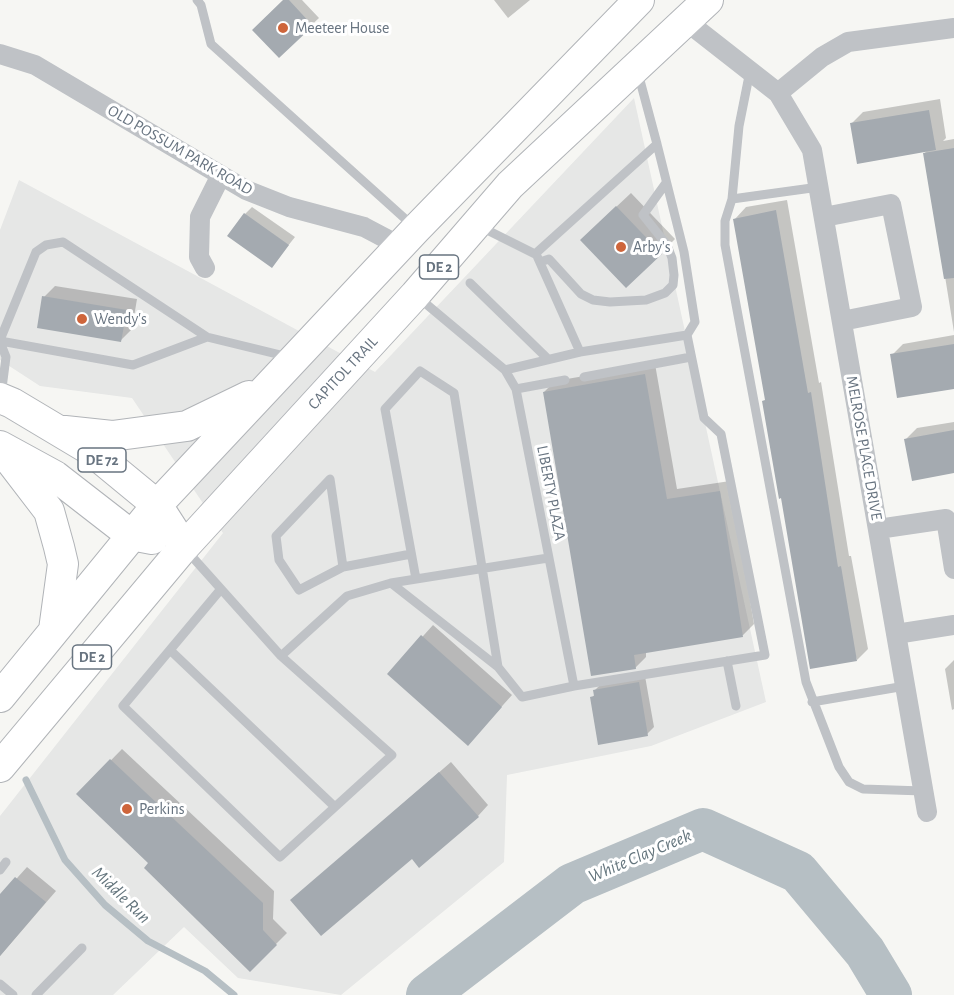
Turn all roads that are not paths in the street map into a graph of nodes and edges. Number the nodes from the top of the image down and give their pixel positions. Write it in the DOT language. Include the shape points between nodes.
graph roads {
  1 [pos="708,0"];
  2 [pos="201,2"];
  3 [pos="633,2"];
  4 [pos="686,21"];
  5 [pos="954,28"];
  6 [pos="0,54"];
  7 [pos="637,66"];
  8 [pos="750,70"];
  9 [pos="778,93"];
  10 [pos="657,144"];
  11 [pos="221,175"];
  12 [pos="666,183"];
  13 [pos="819,187"];
  14 [pos="732,199"];
  15 [pos="824,217"];
  16 [pos="477,224"];
  17 [pos="408,237"];
  18 [pos="538,258"];
  19 [pos="205,268"];
  20 [pos="470,283"];
  21 [pos="415,295"];
  22 [pos="842,321"];
  23 [pos="687,335"];
  24 [pos="207,337"];
  25 [pos="0,341"];
  26 [pos="580,352"];
  27 [pos="691,357"];
  28 [pos="294,359"];
  29 [pos="548,360"];
  30 [pos="504,370"];
  31 [pos="584,376"];
  32 [pos="565,380"];
  33 [pos="266,388"];
  34 [pos="516,389"];
  35 [pos="0,398"];
  36 [pos="56,429"];
  37 [pos="0,447"];
  38 [pos="156,505"];
  39 [pos="878,529"];
  40 [pos="131,535"];
  41 [pos="184,547"];
  42 [pos="411,554"];
  43 [pos="548,558"];
  44 [pos="343,567"];
  45 [pos="482,568"];
  46 [pos="954,569"];
  47 [pos="416,579"];
  48 [pos="391,583"];
  49 [pos="222,589"];
  50 [pos="954,625"];
  51 [pos="54,630"];
  52 [pos="896,634"];
  53 [pos="170,650"];
  54 [pos="281,656"];
  55 [pos="727,661"];
  56 [pos="498,667"];
  57 [pos="574,686"];
  58 [pos="905,686"];
  59 [pos="0,697"];
  60 [pos="812,702"];
  61 [pos="736,706"];
  62 [pos="0,767"];
  63 [pos="923,791"];
  64 [pos="335,807"];
  65 [pos="927,812"];
  66 [pos="82,948"];
  67 [pos="0,984"];
  68 [pos="13,995"];
  69 [pos="36,995"];
  1 -- 4 [label="main road, CAPITOL TRAIL / DE 2"];
  2 -- 17 [label="lane" via="211,44"];
  3 -- 17 [label="main road, DE 2"];
  4 -- 7 [label="main road, CAPITOL TRAIL / DE 2"];
  4 -- 8 [label="street, MELROSE PLACE DRIVE"];
  5 -- 9 [label="street" via="848,42 822,57"];
  6 -- 11 [label="street, OLD POSSUM PARK ROAD" via="35,65"];
  7 -- 10 [label="lane"];
  7 -- 16 [label="main road, CAPITOL TRAIL / DE 2" via="510,185"];
  8 -- 9 [label="street, MELROSE PLACE DRIVE"];
  8 -- 14 [label="lane" via="739,126"];
  9 -- 13 [label="street, MELROSE PLACE DRIVE" via="812,150"];
  10 -- 12 [label="lane"];
  10 -- 18 [label="lane"];
  11 -- 17 [label="street, OLD POSSUM PARK ROAD" via="289,207"];
  11 -- 19 [label="street" via="200,217 199,257"];
  12 -- 18 [label="lane" via="643,215 667,244 672,258 673,285 665,293 646,300 593,300 580,294 549,259"];
  12 -- 23 [label="lane" via="684,252 695,322"];
  13 -- 14 [label="lane"];
  13 -- 15 [label="street, MELROSE PLACE DRIVE"];
  14 -- 60 [label="lane" via="725,221 725,245"];
  15 -- 22 [label="street, MELROSE PLACE DRIVE"];
  15 -- 22 [label="street" via="891,204 912,307"];
  16 -- 18 [label="lane"];
  16 -- 21 [label="main road, CAPITOL TRAIL / DE 2"];
  17 -- 28 [label="main road, DE 2"];
  18 -- 26 [label="lane"];
  20 -- 29 [label="lane"];
  21 -- 30 [label="lane, LIBERTY PLAZA"];
  21 -- 41 [label="main road, CAPITOL TRAIL / DE 2"];
  22 -- 39 [label="street, MELROSE PLACE DRIVE"];
  23 -- 26 [label="lane"];
  23 -- 27 [label="lane"];
  24 -- 25 [label="lane" via="133,365"];
  24 -- 25 [label="lane" via="63,242 46,245 36,252"];
  24 -- 28 [label="lane"];
  25 -- 35 [label="lane" via="6,357"];
  26 -- 29 [label="lane"];
  27 -- 31 [label="lane"];
  27 -- 55 [label="lane" via="704,418 721,434 765,655"];
  28 -- 33 [label="main road, DE 2"];
  29 -- 30 [label="lane"];
  30 -- 34 [label="lane, LIBERTY PLAZA"];
  32 -- 34 [label="lane"];
  33 -- 36 [label="main road" via="187,426 112,436"];
  33 -- 38 [label="main road, DE 2"];
  34 -- 43 [label="lane, LIBERTY PLAZA"];
  35 -- 36 [label="main road, DE 72"];
  36 -- 38 [label="main road, DE 72" via="89,449"];
  37 -- 40 [label="main road, DE 72" via="55,476"];
  37 -- 51 [label="main road" via="49,511 63,564"];
  38 -- 40 [label="main road, DE 2"];
  38 -- 41 [label="main road, DE 72"];
  39 -- 46 [label="street" via="946,519"];
  39 -- 52 [label="street, MELROSE PLACE DRIVE"];
  40 -- 41 [label="main road, DE 72"];
  40 -- 51 [label="main road, DE 2"];
  41 -- 49 [label="lane"];
  41 -- 62 [label="main road, CAPITOL TRAIL / DE 2"];
  42 -- 44 [label="lane"];
  42 -- 45 [label="lane" via="385,409 420,371 454,393"];
  42 -- 47 [label="lane"];
  43 -- 45 [label="lane"];
  43 -- 57 [label="lane, LIBERTY PLAZA"];
  44 -- 44 [label="lane" via="336,523 330,479 276,536 279,560 299,590"];
  45 -- 47 [label="lane"];
  45 -- 56 [label="lane"];
  47 -- 48 [label="lane"];
  48 -- 54 [label="lane" via="347,597"];
  48 -- 56 [label="lane"];
  49 -- 53 [label="lane"];
  49 -- 54 [label="lane"];
  50 -- 52 [label="street"];
  51 -- 59 [label="main road, DE 2"];
  52 -- 58 [label="street, MELROSE PLACE DRIVE"];
  53 -- 64 [label="lane"];
  53 -- 64 [label="lane" via="123,706 280,857"];
  54 -- 64 [label="lane" via="392,755"];
  55 -- 57 [label="lane"];
  55 -- 61 [label="lane"];
  56 -- 57 [label="lane" via="522,697"];
  58 -- 60 [label="lane"];
  58 -- 63 [label="street, MELROSE PLACE DRIVE"];
  60 -- 63 [label="lane" via="849,782 863,789"];
  63 -- 65 [label="street, MELROSE PLACE DRIVE"];
  66 -- 69 [label="lane"];
  67 -- 68 [label="lane"];
}
